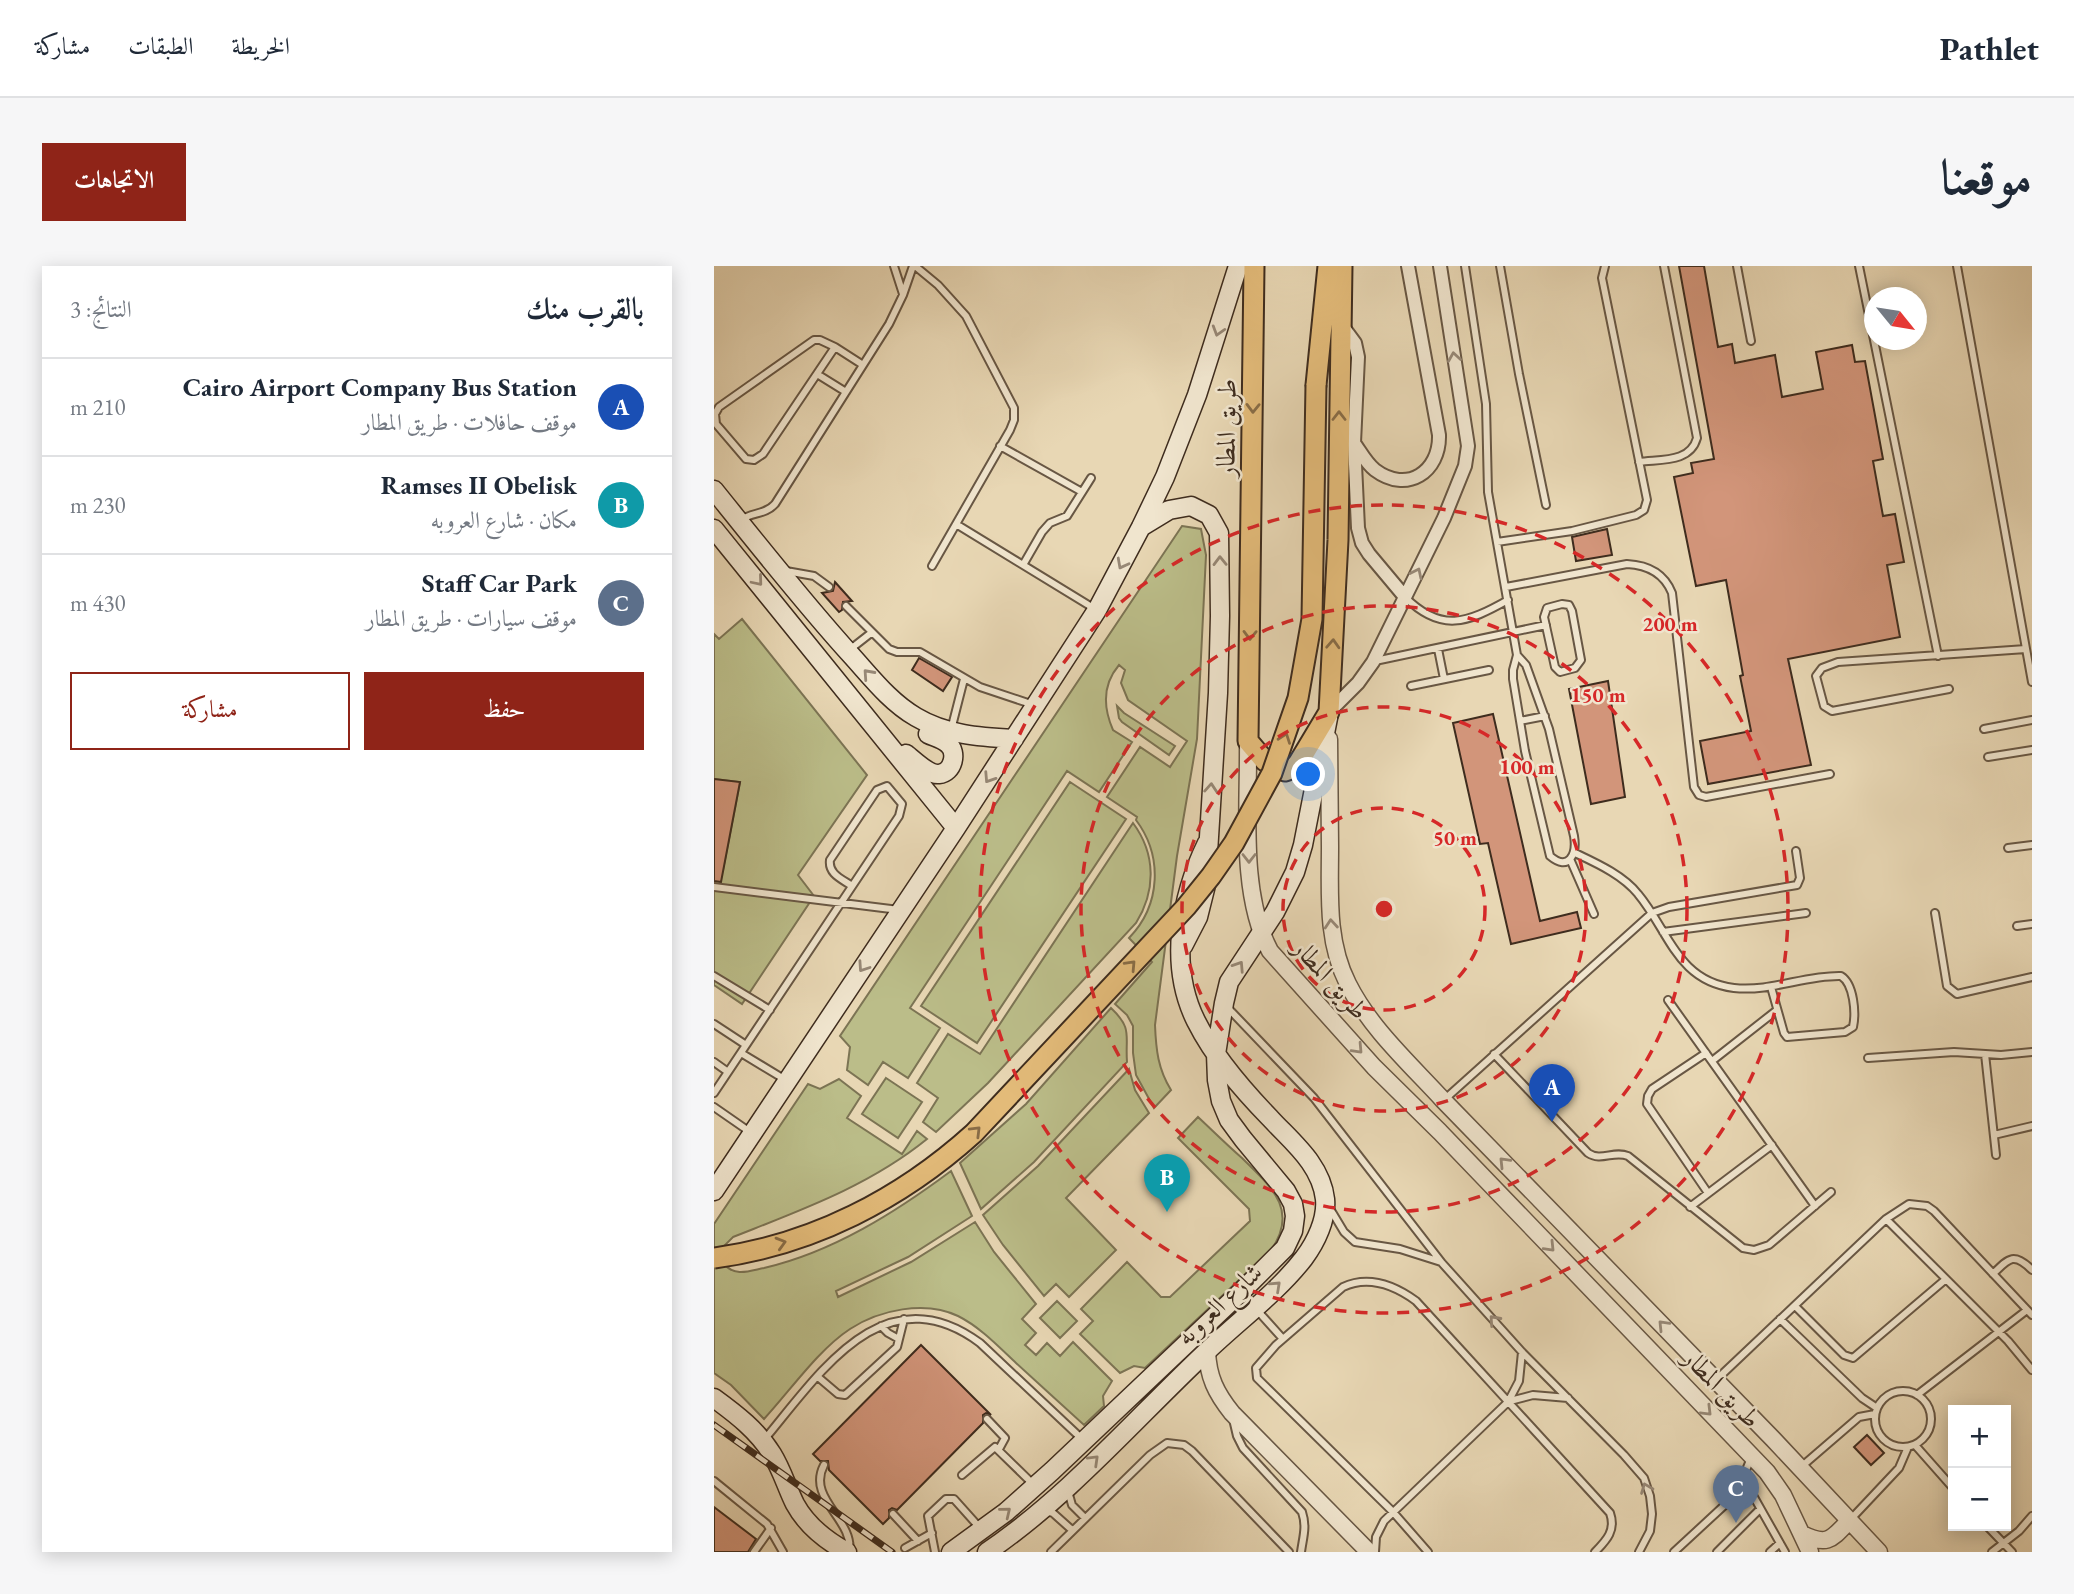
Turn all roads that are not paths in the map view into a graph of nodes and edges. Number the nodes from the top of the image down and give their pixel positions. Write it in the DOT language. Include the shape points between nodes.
graph roads {
  1 [pos="894,266"];
  2 [pos="914,266"];
  3 [pos="1238,266"];
  4 [pos="1254,266"];
  5 [pos="1328,266"];
  6 [pos="1342,266"];
  7 [pos="1408,266"];
  8 [pos="1440,266"];
  9 [pos="1465,266"];
  10 [pos="1500,266"];
  11 [pos="1605,266"];
  12 [pos="1664,266"];
  13 [pos="1737,266"];
  14 [pos="1859,266"];
  15 [pos="1957,266"];
  16 [pos="904,295"];
  17 [pos="1340,322"];
  18 [pos="1751,341"];
  19 [pos="835,347"];
  20 [pos="863,365"];
  21 [pos="817,374"];
  22 [pos="846,392"];
  23 [pos="1354,443"];
  24 [pos="1000,446"];
  25 [pos="1639,462"];
  26 [pos="1091,478"];
  27 [pos="714,490"];
  28 [pos="1082,492"];
  29 [pos="1546,505"];
  30 [pos="739,522"];
  31 [pos="956,524"];
  32 [pos="1141,527"];
  33 [pos="714,529"];
  34 [pos="1497,542"];
  35 [pos="1023,565"];
  36 [pos="932,566"];
  37 [pos="779,570"];
  38 [pos="829,587"];
  39 [pos="1506,587"];
  40 [pos="1405,597"];
  41 [pos="1508,600"];
  42 [pos="846,606"];
  43 [pos="1097,610"];
  44 [pos="1546,625"];
  45 [pos="1514,632"];
  46 [pos="871,633"];
  47 [pos="1438,649"];
  48 [pos="2026,649"];
  49 [pos="848,651"];
  50 [pos="1517,655"];
  51 [pos="1938,656"];
  52 [pos="1373,662"];
  53 [pos="1489,670"];
  54 [pos="964,679"];
  55 [pos="1444,679"];
  56 [pos="2032,682"];
  57 [pos="1411,686"];
  58 [pos="1949,689"];
  59 [pos="892,700"];
  60 [pos="1036,705"];
  61 [pos="1329,712"];
  62 [pos="1545,716"];
  63 [pos="2032,720"];
  64 [pos="1520,721"];
  65 [pos="1984,729"];
  66 [pos="950,732"];
  67 [pos="1014,739"];
  68 [pos="886,740"];
  69 [pos="1248,741"];
  70 [pos="2032,750"];
  71 [pos="1988,757"];
  72 [pos="1830,774"];
  73 [pos="956,828"];
  74 [pos="2032,845"];
  75 [pos="2008,848"];
  76 [pos="1796,851"];
  77 [pos="1573,856"];
  78 [pos="852,886"];
  79 [pos="714,887"];
  80 [pos="840,904"];
  81 [pos="901,910"];
  82 [pos="1806,913"];
  83 [pos="1936,913"];
  84 [pos="1594,914"];
  85 [pos="1652,914"];
  86 [pos="2032,924"];
  87 [pos="2017,926"];
  88 [pos="1663,933"];
  89 [pos="1261,934"];
  90 [pos="714,976"];
  91 [pos="2032,977"];
  92 [pos="1771,987"];
  93 [pos="1668,1000"];
  94 [pos="1224,1003"];
  95 [pos="770,1010"];
  96 [pos="1777,1010"];
  97 [pos="714,1024"];
  98 [pos="746,1045"];
  99 [pos="2032,1052"];
  100 [pos="741,1053"];
  101 [pos="1706,1053"];
  102 [pos="1216,1054"];
  103 [pos="1494,1054"];
  104 [pos="1984,1054"];
  105 [pos="1868,1058"];
  106 [pos="1406,1060"];
  107 [pos="1712,1061"];
  108 [pos="714,1062"];
  109 [pos="728,1072"];
  110 [pos="1387,1079"];
  111 [pos="786,1080"];
  112 [pos="714,1093"];
  113 [pos="1444,1100"];
  114 [pos="714,1107"];
  115 [pos="1459,1116"];
  116 [pos="2032,1126"];
  117 [pos="1440,1132"];
  118 [pos="751,1133"];
  119 [pos="1994,1135"];
  120 [pos="1772,1145"];
  121 [pos="1996,1155"];
  122 [pos="714,1191"];
  123 [pos="1831,1192"];
  124 [pos="1707,1193"];
  125 [pos="1325,1201"];
  126 [pos="1815,1206"];
  127 [pos="1690,1207"];
  128 [pos="1886,1219"];
  129 [pos="714,1258"];
  130 [pos="1442,1263"];
  131 [pos="2032,1270"];
  132 [pos="1993,1274"];
  133 [pos="1946,1279"];
  134 [pos="1795,1306"];
  135 [pos="1254,1307"];
  136 [pos="2030,1312"];
  137 [pos="904,1319"];
  138 [pos="1780,1319"];
  139 [pos="881,1326"];
  140 [pos="1998,1332"];
  141 [pos="897,1338"];
  142 [pos="1283,1339"];
  143 [pos="1207,1351"];
  144 [pos="1522,1352"];
  145 [pos="2032,1370"];
  146 [pos="818,1377"];
  147 [pos="1716,1380"];
  148 [pos="1917,1395"];
  149 [pos="714,1398"];
  150 [pos="1568,1398"];
  151 [pos="1508,1402"];
  152 [pos="1876,1411"];
  153 [pos="1232,1413"];
  154 [pos="987,1419"];
  155 [pos="1773,1439"];
  156 [pos="763,1441"];
  157 [pos="1084,1441"];
  158 [pos="1911,1446"];
  159 [pos="999,1449"];
  160 [pos="1752,1457"];
  161 [pos="824,1465"];
  162 [pos="1799,1468"];
  163 [pos="962,1475"];
  164 [pos="714,1481"];
  165 [pos="1948,1483"];
  166 [pos="1035,1486"];
  167 [pos="1068,1486"];
  168 [pos="1728,1502"];
  169 [pos="1760,1509"];
  170 [pos="1041,1510"];
  171 [pos="1393,1512"];
  172 [pos="893,1514"];
  173 [pos="2032,1516"];
  174 [pos="1085,1518"];
  175 [pos="1848,1522"];
  176 [pos="771,1528"];
  177 [pos="983,1530"];
  178 [pos="1072,1530"];
  179 [pos="1992,1531"];
  180 [pos="932,1532"];
  181 [pos="1802,1534"];
  182 [pos="918,1541"];
  183 [pos="1780,1543"];
  184 [pos="2004,1544"];
  185 [pos="905,1548"];
  186 [pos="754,1552"];
  187 [pos="783,1552"];
  188 [pos="848,1552"];
  189 [pos="935,1552"];
  190 [pos="951,1552"];
  191 [pos="987,1552"];
  192 [pos="1051,1552"];
  193 [pos="1289,1552"];
  194 [pos="1301,1552"];
  195 [pos="1369,1552"];
  196 [pos="1375,1552"];
  197 [pos="1428,1552"];
  198 [pos="1595,1552"];
  199 [pos="1639,1552"];
  200 [pos="1674,1552"];
  201 [pos="1717,1552"];
  202 [pos="1770,1552"];
  203 [pos="1785,1552"];
  204 [pos="1810,1552"];
  205 [pos="1879,1552"];
  206 [pos="1992,1552"];
  207 [pos="2012,1552"];
  1 -- 16 [label="lane"];
  2 -- 16 [label="lane"];
  2 -- 24 [label="lane" via="966,316 1013,402 1013,425"];
  3 -- 32 [label="main road, one-way" via="1197,396"];
  4 -- 69 [label="main road, طريق المطار, one-way"];
  129 -- 5 [label="main road, one-way, bridge" via="770,1246 844,1220 890,1196 954,1151 1186,907 1234,844 1282,748 1306,659 1312,619 1315,386"];
  6 -- 17 [label="main road, طريق المطار"];
  7 -- 23 [label="street" via="1439,447 1425,472 1412,480 1398,480 1374,469"];
  40 -- 8 [label="street, one-way" via="1444,518 1468,446"];
  9 -- 34 [label="lane" via="1486,404 1488,492"];
  10 -- 29 [label="lane"];
  11 -- 25 [label="lane" via="1602,278"];
  12 -- 25 [label="lane" via="1696,438 1690,453 1682,457"];
  13 -- 18 [label="lane"];
  14 -- 51 [label="lane"];
  15 -- 48 [label="lane"];
  16 -- 20 [label="lane"];
  17 -- 23 [label="street" via="1357,349"];
  61 -- 17 [label="main road, طريق المطار, one-way" via="1338,540"];
  19 -- 20 [label="lane"];
  19 -- 21 [label="lane"];
  19 -- 21 [label="lane" via="820,340 808,343 719,407 715,421 743,456 758,459"];
  20 -- 22 [label="lane"];
  21 -- 22 [label="lane"];
  22 -- 30 [label="lane" via="775,504"];
  23 -- 40 [label="street" via="1356,516 1362,543"];
  24 -- 28 [label="lane"];
  24 -- 31 [label="lane"];
  25 -- 34 [label="lane" via="1647,500 1636,515 1572,531"];
  26 -- 28 [label="lane"];
  27 -- 30 [label="main road"];
  28 -- 35 [label="lane" via="1067,516 1046,527"];
  30 -- 37 [label="main road"];
  31 -- 35 [label="lane"];
  31 -- 36 [label="lane"];
  32 -- 43 [label="main road, one-way"];
  102 -- 32 [label="main road, one-way" via="1195,1020 1184,978 1181,932 1187,895 1207,843 1218,693 1219,533 1209,515 1191,506 1169,509"];
  33 -- 68 [label="main road, one-way"];
  34 -- 39 [label="lane"];
  35 -- 43 [label="lane"];
  37 -- 38 [label="lane" via="814,576"];
  37 -- 49 [label="main road"];
  39 -- 41 [label="lane"];
  39 -- 72 [label="lane" via="1627,564 1652,569 1672,593 1694,787 1699,795"];
  40 -- 41 [label="lane" via="1429,617 1457,622"];
  40 -- 52 [label="street"];
  41 -- 45 [label="lane"];
  42 -- 46 [label="lane"];
  43 -- 60 [label="main road"];
  44 -- 44 [label="lane" via="1547,608 1569,605 1581,656 1578,667 1556,669"];
  44 -- 45 [label="lane"];
  45 -- 47 [label="lane"];
  45 -- 50 [label="lane"];
  46 -- 49 [label="lane"];
  46 -- 54 [label="lane" via="888,649 920,652"];
  47 -- 52 [label="lane"];
  47 -- 55 [label="lane"];
  48 -- 51 [label="lane"];
  48 -- 56 [label="lane"];
  59 -- 49 [label="main road, one-way"];
  50 -- 62 [label="lane" via="1526,665"];
  50 -- 64 [label="lane" via="1513,679"];
  51 -- 58 [label="lane" via="1878,658 1822,667 1816,676 1824,706 1832,711"];
  52 -- 61 [label="street"];
  53 -- 55 [label="lane"];
  54 -- 60 [label="lane"];
  54 -- 66 [label="lane"];
  55 -- 57 [label="lane"];
  59 -- 66 [label="main road"];
  59 -- 68 [label="main road" via="911,726 948,743 953,761 946,772 932,773"];
  60 -- 67 [label="main road"];
  61 -- 69 [label="main road" via="1299,762 1289,770 1272,766"];
  61 -- 89 [label="main road, شارع العروبه" via="1295,872"];
  106 -- 61 [label="street, طريق المطار, one-way" via="1348,985 1335,951 1330,919"];
  62 -- 64 [label="lane"];
  62 -- 77 [label="lane" via="1574,836"];
  63 -- 65 [label="lane"];
  64 -- 77 [label="lane" via="1550,856 1563,862"];
  66 -- 67 [label="main road"];
  67 -- 73 [label="main road, one-way"];
  68 -- 73 [label="main road"];
  69 -- 89 [label="street, طريق المطار, one-way" via="1250,875"];
  70 -- 71 [label="lane"];
  73 -- 81 [label="main road"];
  74 -- 75 [label="lane"];
  76 -- 85 [label="lane" via="1797,885 1669,906"];
  77 -- 84 [label="lane"];
  77 -- 85 [label="lane" via="1600,866 1629,885"];
  78 -- 78 [label="lane" via="901,812 900,801 887,786 877,790 830,860 830,870"];
  78 -- 80 [label="lane"];
  79 -- 80 [label="lane"];
  80 -- 81 [label="lane"];
  80 -- 95 [label="lane"];
  81 -- 111 [label="main road, one-way"];
  82 -- 88 [label="lane"];
  83 -- 91 [label="lane" via="1947,986 1953,993"];
  85 -- 88 [label="lane"];
  85 -- 103 [label="lane"];
  86 -- 87 [label="lane"];
  88 -- 92 [label="lane" via="1689,968 1706,980 1734,988"];
  94 -- 89 [label="main road, شارع العروبه, one-way" via="1233,975"];
  89 -- 110 [label="street, طريق المطار, one-way" via="1284,968"];
  90 -- 95 [label="lane"];
  92 -- 96 [label="lane"];
  92 -- 96 [label="lane" via="1841,976 1850,986 1854,1022 1845,1032 1790,1038"];
  93 -- 101 [label="lane"];
  94 -- 102 [label="main road, شارع العروبه"];
  94 -- 130 [label="lane" via="1314,1098"];
  95 -- 98 [label="lane"];
  96 -- 107 [label="lane"];
  97 -- 98 [label="lane"];
  98 -- 100 [label="lane"];
  99 -- 104 [label="lane"];
  100 -- 109 [label="lane"];
  100 -- 111 [label="lane"];
  101 -- 107 [label="lane"];
  101 -- 124 [label="lane" via="1653,1089 1647,1104"];
  102 -- 125 [label="main road" via="1304,1153 1315,1169"];
  102 -- 157 [label="main road, شارع العروبه" via="1221,1101 1229,1120 1286,1191 1293,1204 1293,1231 1285,1248"];
  103 -- 113 [label="lane"];
  103 -- 127 [label="lane" via="1588,1153 1598,1158 1618,1153 1628,1156"];
  104 -- 105 [label="lane"];
  104 -- 119 [label="lane"];
  106 -- 110 [label="street"];
  106 -- 113 [label="street, طريق المطار"];
  107 -- 120 [label="lane"];
  108 -- 109 [label="lane"];
  109 -- 112 [label="lane"];
  110 -- 117 [label="street, طريق المطار"];
  111 -- 118 [label="main road"];
  113 -- 115 [label="street, طريق المطار"];
  114 -- 118 [label="lane"];
  115 -- 117 [label="street"];
  147 -- 115 [label="street, طريق المطار, one-way"];
  116 -- 119 [label="lane"];
  117 -- 160 [label="street, طريق المطار, one-way"];
  118 -- 122 [label="main road"];
  119 -- 121 [label="lane"];
  120 -- 124 [label="lane"];
  120 -- 126 [label="lane"];
  123 -- 126 [label="lane"];
  124 -- 127 [label="lane"];
  125 -- 130 [label="lane" via="1355,1242 1400,1249"];
  135 -- 125 [label="main road, شارع العروبه, one-way" via="1305,1256 1317,1236"];
  126 -- 127 [label="lane" via="1769,1245 1754,1250 1735,1244"];
  128 -- 132 [label="lane" via="1909,1204 1927,1206"];
  128 -- 133 [label="lane"];
  128 -- 134 [label="lane"];
  144 -- 130 [label="lane, one-way"];
  131 -- 132 [label="lane" via="2014,1258"];
  132 -- 136 [label="lane"];
  133 -- 134 [label="lane" via="1853,1357 1844,1355"];
  133 -- 140 [label="lane"];
  134 -- 138 [label="lane"];
  135 -- 142 [label="lane"];
  135 -- 143 [label="main road, شارع العروبه"];
  136 -- 140 [label="lane"];
  137 -- 139 [label="lane"];
  137 -- 141 [label="lane"];
  137 -- 157 [label="lane" via="940,1321 961,1329"];
  138 -- 147 [label="lane"];
  138 -- 152 [label="lane"];
  139 -- 141 [label="lane"];
  139 -- 146 [label="lane" via="853,1342"];
  140 -- 145 [label="lane"];
  140 -- 148 [label="lane"];
  141 -- 146 [label="lane" via="895,1349 845,1395"];
  142 -- 151 [label="lane" via="1343,1287 1363,1281 1392,1286 1416,1301"];
  142 -- 171 [label="lane" via="1256,1368 1257,1378"];
  143 -- 153 [label="street" via="1210,1381"];
  167 -- 143 [label="main road, شارع العروبه, one-way"];
  144 -- 150 [label="lane"];
  144 -- 151 [label="lane" via="1519,1381"];
  146 -- 156 [label="lane"];
  147 -- 155 [label="street, طريق المطار"];
  148 -- 152 [label="lane" via="1891,1393"];
  148 -- 158 [label="lane" via="1927,1404 1931,1417 1929,1431"];
  149 -- 156 [label="main road"];
  150 -- 151 [label="lane" via="1533,1395"];
  199 -- 150 [label="lane, one-way" via="1653,1514 1644,1478"];
  151 -- 171 [label="lane"];
  151 -- 198 [label="lane" via="1610,1513 1613,1527"];
  152 -- 158 [label="lane" via="1875,1428 1883,1440 1894,1447"];
  152 -- 162 [label="lane" via="1859,1417"];
  153 -- 194 [label="lane" via="1243,1448 1302,1512 1306,1523"];
  153 -- 195 [label="street"];
  154 -- 159 [label="lane" via="1005,1438"];
  155 -- 160 [label="street"];
  155 -- 162 [label="street, طريق المطار"];
  156 -- 188 [label="main road" via="807,1522"];
  157 -- 166 [label="main road, شارع العروبه"];
  158 -- 165 [label="lane"];
  158 -- 175 [label="lane" via="1899,1468"];
  159 -- 163 [label="lane" via="990,1449"];
  159 -- 166 [label="lane"];
  160 -- 169 [label="lane" via="1746,1483"];
  160 -- 181 [label="street, طريق المطار" via="1779,1487"];
  161 -- 188 [label="lane" via="820,1488 848,1537"];
  162 -- 175 [label="street, طريق المطار"];
  164 -- 176 [label="lane"];
  177 -- 166 [label="main road, شارع العروبه, one-way"];
  167 -- 170 [label="main road, شارع العروبه"];
  167 -- 174 [label="lane" via="1069,1499"];
  168 -- 200 [label="lane"];
  169 -- 183 [label="lane"];
  169 -- 201 [label="lane"];
  170 -- 178 [label="lane" via="1053,1513"];
  170 -- 191 [label="main road, شارع العروبه"];
  171 -- 196 [label="lane" via="1378,1531"];
  171 -- 197 [label="lane"];
  172 -- 182 [label="lane"];
  173 -- 184 [label="lane"];
  174 -- 178 [label="lane"];
  174 -- 193 [label="lane" via="1150,1455 1175,1443 1192,1451"];
  175 -- 181 [label="street" via="1825,1541"];
  175 -- 205 [label="street, طريق المطار"];
  176 -- 186 [label="lane"];
  176 -- 187 [label="lane"];
  177 -- 180 [label="lane" via="951,1498 929,1513"];
  177 -- 190 [label="main road, شارع العروبه"];
  178 -- 192 [label="lane"];
  179 -- 184 [label="lane"];
  180 -- 182 [label="lane"];
  180 -- 189 [label="lane"];
  181 -- 204 [label="street, طريق المطار"];
  182 -- 185 [label="lane"];
  183 -- 202 [label="lane"];
  183 -- 203 [label="lane"];
  184 -- 206 [label="lane"];
  184 -- 207 [label="lane"];
}
